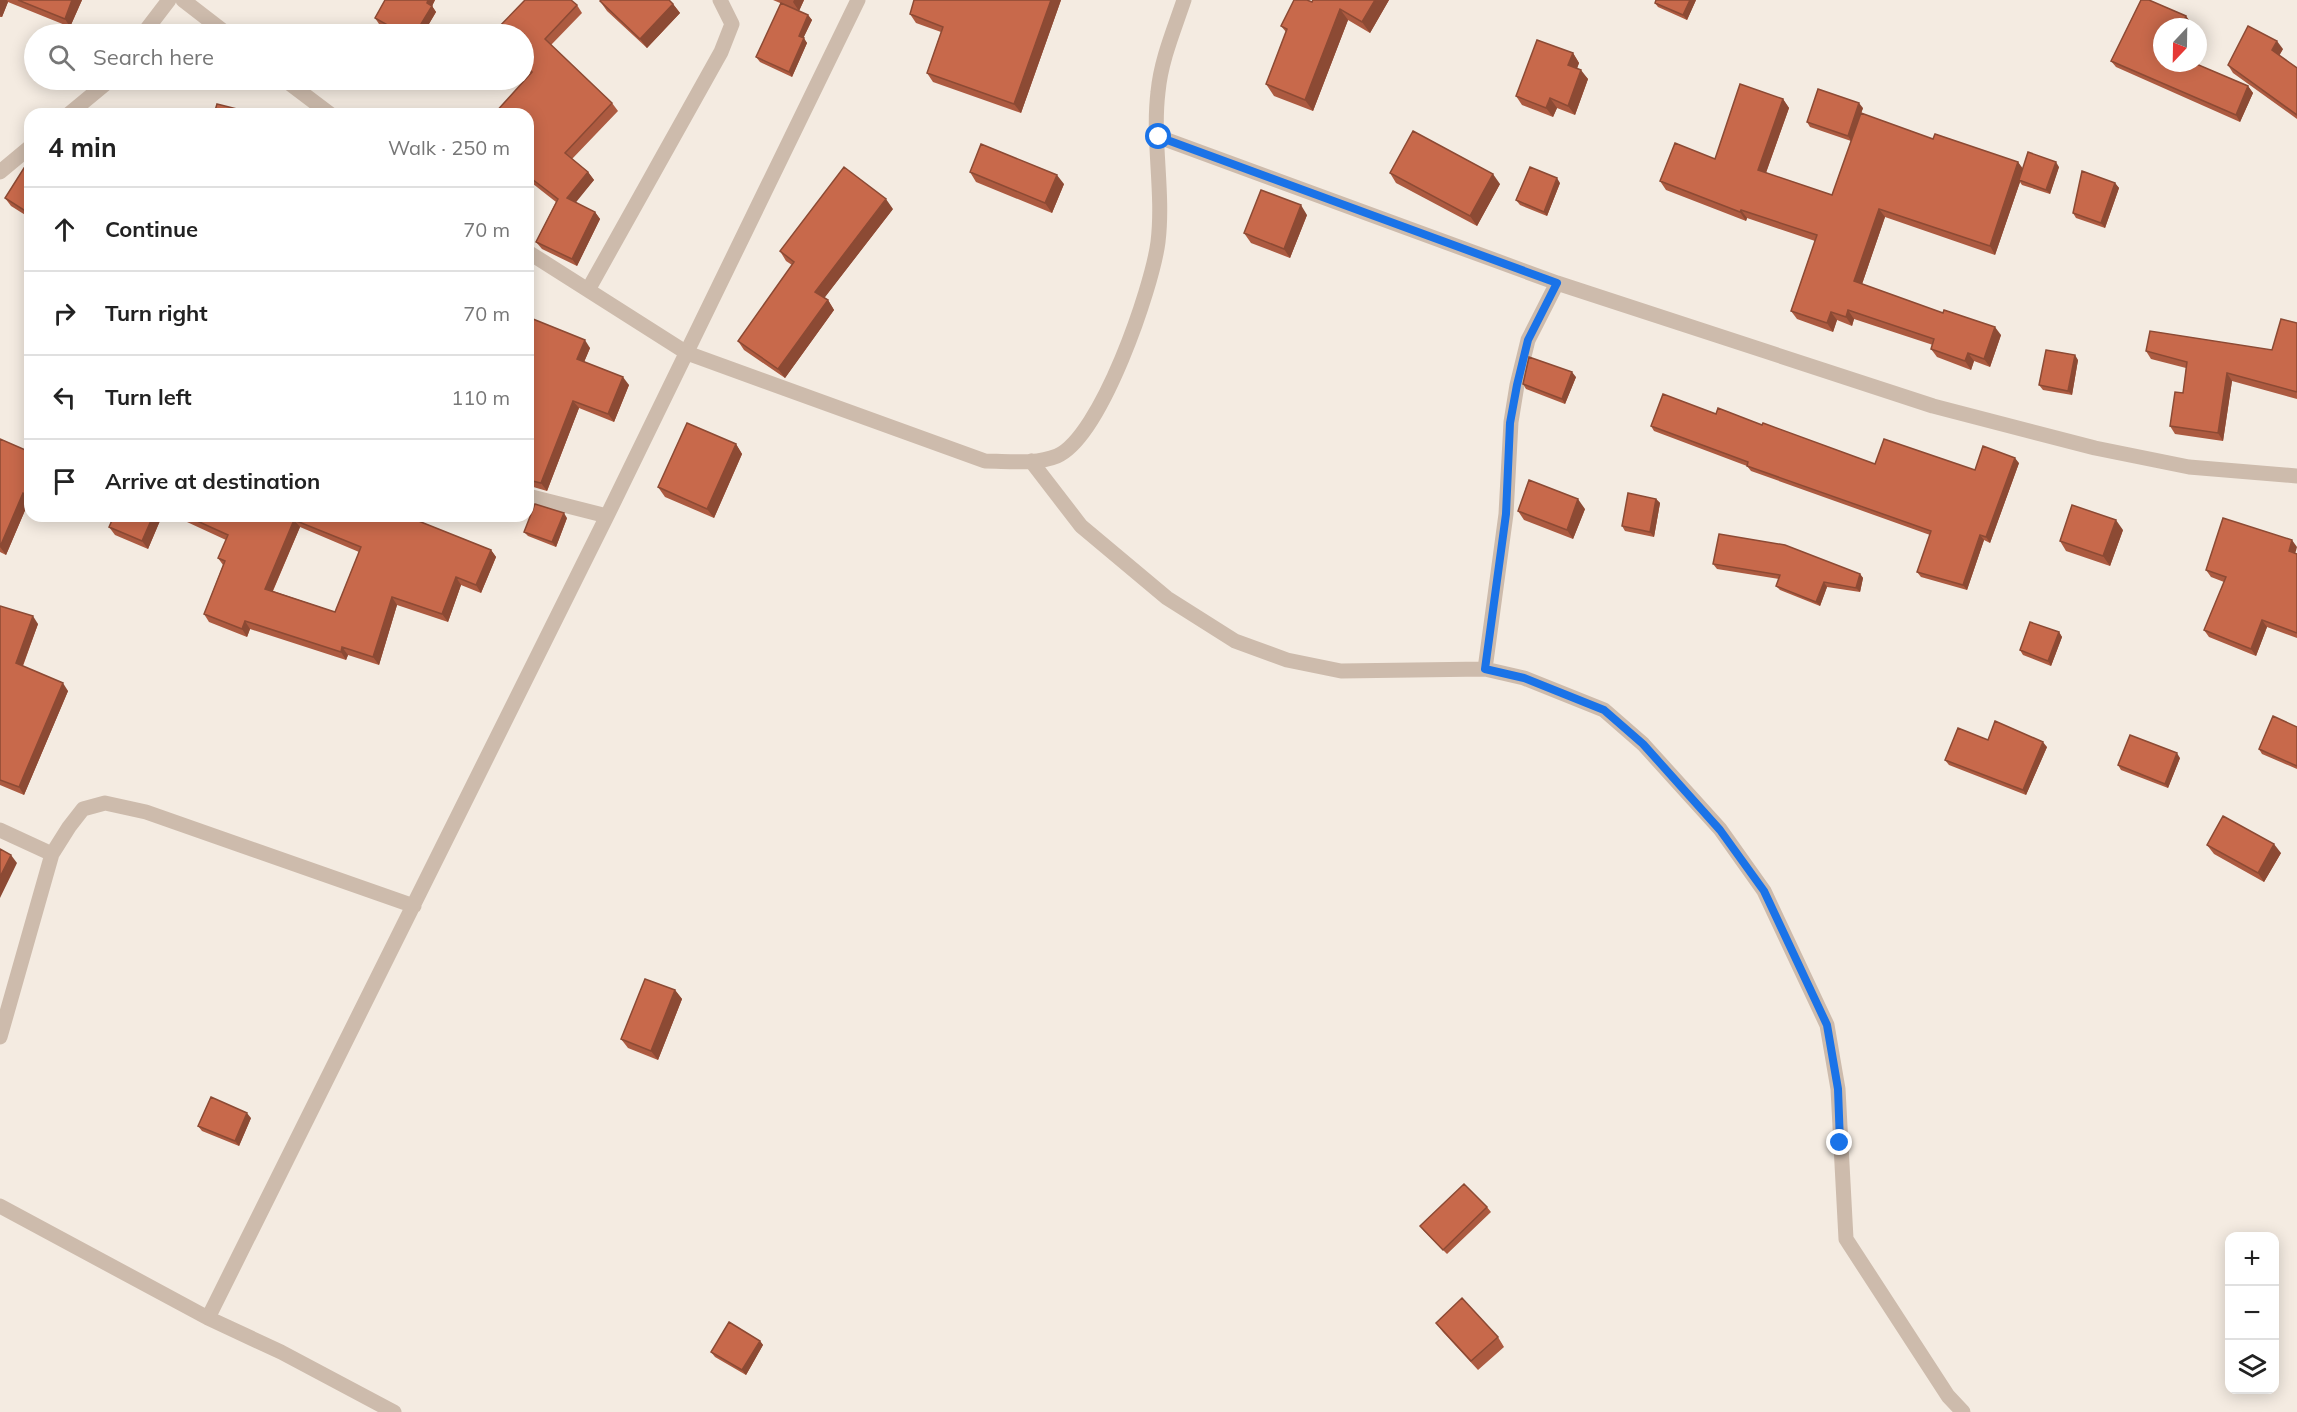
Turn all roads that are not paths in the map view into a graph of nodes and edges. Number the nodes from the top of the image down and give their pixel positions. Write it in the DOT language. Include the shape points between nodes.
graph roads {
  1 [pos="169,0"];
  2 [pos="183,0"];
  3 [pos="720,0"];
  4 [pos="858,0"];
  5 [pos="1184,0"];
  6 [pos="151,24"];
  7 [pos="214,24"];
  8 [pos="98,90"];
  9 [pos="297,90"];
  10 [pos="76,108"];
  11 [pos="317,108"];
  12 [pos="1159,137"];
  13 [pos="24,152"];
  14 [pos="0,172"];
  15 [pos="534,256"];
  16 [pos="1557,283"];
  17 [pos="588,290"];
  18 [pos="687,352"];
  19 [pos="1031,461"];
  20 [pos="2297,476"];
  21 [pos="534,498"];
  22 [pos="606,516"];
  23 [pos="1485,669"];
  24 [pos="0,830"];
  25 [pos="52,854"];
  26 [pos="414,906"];
  27 [pos="0,1037"];
  28 [pos="0,1206"];
  29 [pos="208,1318"];
  30 [pos="394,1412"];
  31 [pos="1963,1412"];
  1 -- 6 [label="street"];
  2 -- 7 [label="street"];
  3 -- 17 [label="street" via="732,24 721,52"];
  4 -- 18 [label="street"];
  5 -- 12 [label="street" via="1163,59 1158,93"];
  8 -- 10 [label="street"];
  9 -- 11 [label="street"];
  12 -- 16 [label="street"];
  12 -- 19 [label="street" via="1158,242 1136,326 1088,429 1059,455"];
  13 -- 14 [label="street"];
  15 -- 17 [label="street"];
  16 -- 20 [label="street" via="1932,406 2095,448 2189,467"];
  16 -- 23 [label="street" via="1528,340 1517,385 1510,423 1506,514"];
  17 -- 18 [label="street"];
  18 -- 19 [label="street" via="985,461"];
  18 -- 22 [label="street"];
  19 -- 23 [label="street" via="1081,526 1167,598 1235,641 1287,660 1341,671"];
  21 -- 22 [label="street"];
  22 -- 26 [label="street"];
  23 -- 31 [label="street" via="1524,678 1604,710 1643,744 1720,830 1764,891 1827,1025 1838,1089 1846,1239 1948,1396"];
  24 -- 25 [label="street"];
  25 -- 26 [label="street" via="83,809 105,803 146,812"];
  25 -- 27 [label="street"];
  26 -- 29 [label="street"];
  28 -- 29 [label="street"];
  29 -- 30 [label="street"];
}
